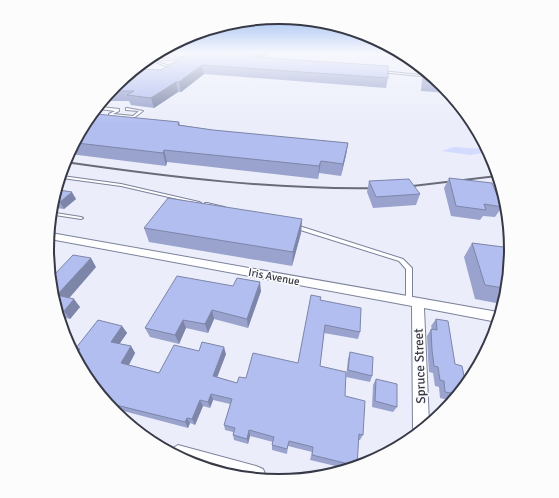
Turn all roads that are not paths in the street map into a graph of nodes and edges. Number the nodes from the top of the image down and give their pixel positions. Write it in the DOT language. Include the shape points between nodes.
graph roads {
  1 [pos="104,108"];
  2 [pos="127,109"];
  3 [pos="134,120"];
  4 [pos="104,121"];
  5 [pos="66,178"];
  6 [pos="226,208"];
  7 [pos="57,214"];
  8 [pos="81,218"];
  9 [pos="293,226"];
  10 [pos="55,237"];
  11 [pos="413,303"];
  12 [pos="494,317"];
  13 [pos="422,423"];
  1 -- 3 [label="lane" via="118,110 110,115"];
  2 -- 3 [label="lane" via="142,111"];
  3 -- 4 [label="street" via="126,123"];
  5 -- 6 [label="lane" via="121,185"];
  7 -- 8 [label="lane"];
  9 -- 11 [label="lane" via="401,260 409,268"];
  10 -- 11 [label="street, Iris Avenue"];
  11 -- 12 [label="street, Iris Avenue"];
  11 -- 13 [label="street, Spruce Street"];
}
